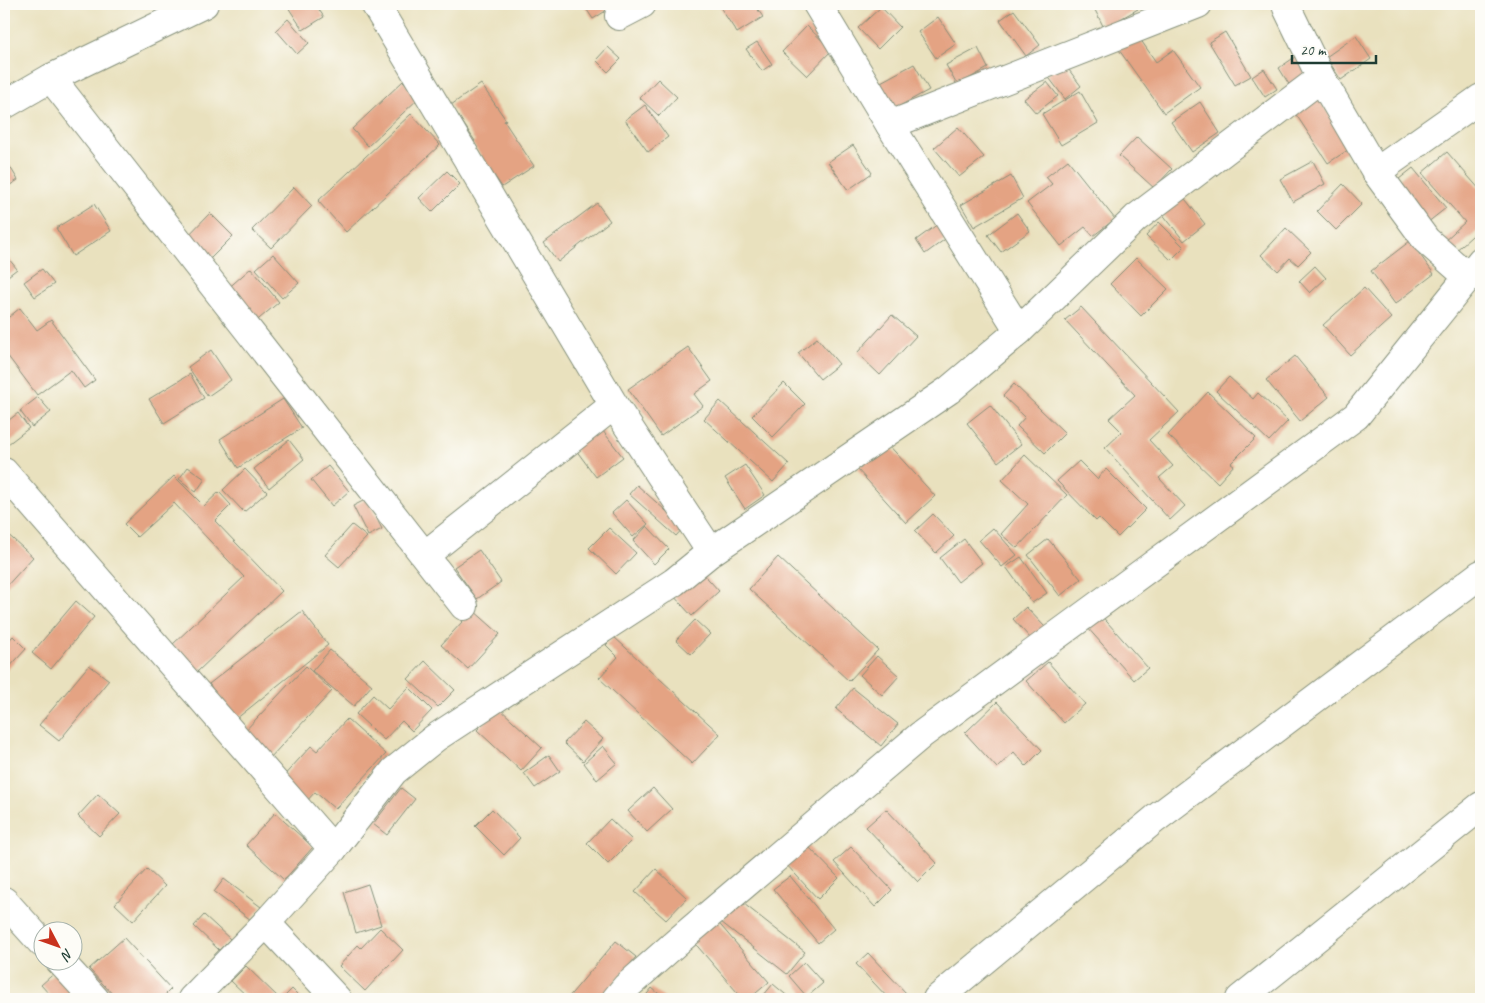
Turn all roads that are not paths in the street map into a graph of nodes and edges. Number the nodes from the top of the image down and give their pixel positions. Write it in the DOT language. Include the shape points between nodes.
graph roads {
  1 [pos="204,4"];
  2 [pos="375,4"];
  3 [pos="817,4"];
  4 [pos="1198,4"];
  5 [pos="1288,5"];
  6 [pos="51,78"];
  7 [pos="1321,78"];
  8 [pos="1481,98"];
  9 [pos="4,105"];
  10 [pos="890,125"];
  11 [pos="1376,172"];
  12 [pos="1475,269"];
  13 [pos="1019,331"];
  14 [pos="614,405"];
  15 [pos="4,472"];
  16 [pos="711,552"];
  17 [pos="425,555"];
  18 [pos="1481,574"];
  19 [pos="464,606"];
  20 [pos="1481,806"];
  21 [pos="333,849"];
  22 [pos="4,901"];
  23 [pos="266,923"];
  24 [pos="32,932"];
  25 [pos="68,970"];
  26 [pos="95,999"];
  27 [pos="192,999"];
  28 [pos="337,999"];
  29 [pos="616,999"];
  30 [pos="938,999"];
  31 [pos="1240,999"];
  1 -- 6 [label="street"];
  2 -- 14 [label="street"];
  3 -- 10 [label="street"];
  4 -- 10 [label="street"];
  5 -- 7 [label="street"];
  6 -- 9 [label="street"];
  6 -- 17 [label="street"];
  7 -- 11 [label="street"];
  7 -- 13 [label="street" via="1136,218"];
  8 -- 11 [label="street"];
  10 -- 13 [label="street"];
  11 -- 12 [label="street" via="1426,240"];
  12 -- 29 [label="street" via="1356,416 921,735 626,986"];
  13 -- 16 [label="street" via="949,390"];
  14 -- 16 [label="street"];
  14 -- 17 [label="street"];
  15 -- 21 [label="street"];
  16 -- 21 [label="street" via="674,582 435,738 394,771"];
  17 -- 19 [label="street"];
  18 -- 30 [label="street" via="1155,819"];
  20 -- 31 [label="street"];
  21 -- 23 [label="street"];
  22 -- 24 [label="street"];
  23 -- 27 [label="street"];
  23 -- 28 [label="street"];
  25 -- 26 [label="street"];
}
